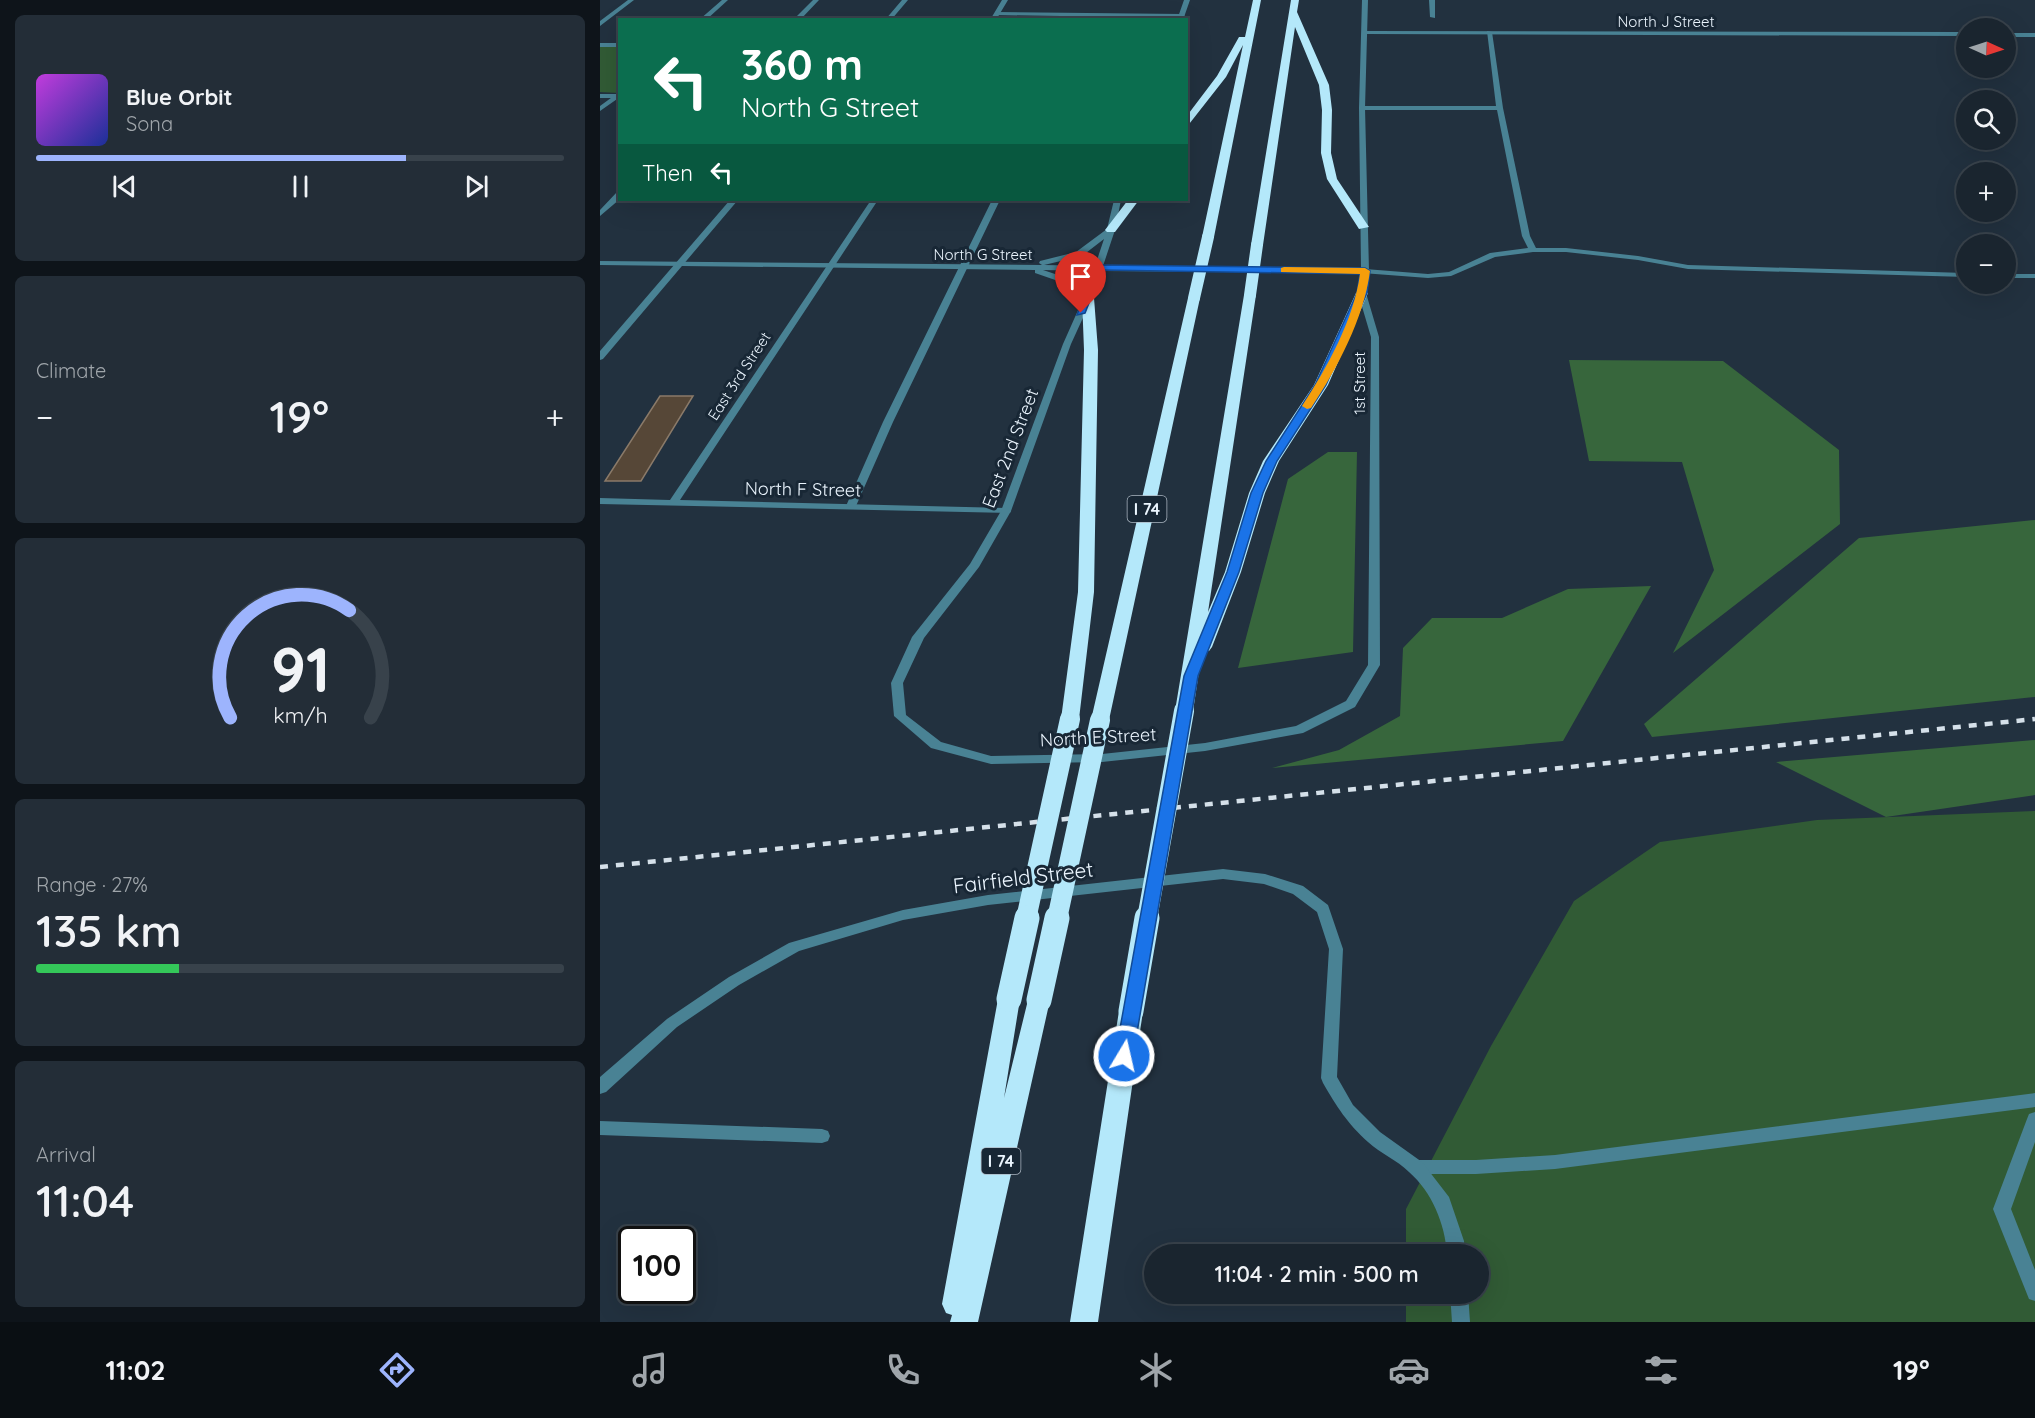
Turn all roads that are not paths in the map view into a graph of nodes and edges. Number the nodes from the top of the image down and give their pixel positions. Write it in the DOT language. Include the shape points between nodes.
graph roads {
  1 [pos="631,0"];
  2 [pos="725,0"];
  3 [pos="816,0"];
  4 [pos="905,0"];
  5 [pos="1005,0"];
  6 [pos="1186,0"];
  7 [pos="1257,0"];
  8 [pos="1295,0"];
  9 [pos="1365,0"];
  10 [pos="1432,0"];
  11 [pos="1293,12"];
  12 [pos="994,17"];
  13 [pos="1433,17"];
  14 [pos="600,18"];
  15 [pos="608,18"];
  16 [pos="704,18"];
  17 [pos="798,18"];
  18 [pos="890,18"];
  19 [pos="1181,18"];
  20 [pos="600,24"];
  21 [pos="1251,24"];
  22 [pos="1366,32"];
  23 [pos="1489,32"];
  24 [pos="1956,34"];
  25 [pos="2016,35"];
  26 [pos="2035,35"];
  27 [pos="600,45"];
  28 [pos="618,45"];
  29 [pos="600,96"];
  30 [pos="618,96"];
  31 [pos="1362,108"];
  32 [pos="1500,108"];
  33 [pos="600,109"];
  34 [pos="1188,122"];
  35 [pos="618,196"];
  36 [pos="733,201"];
  37 [pos="873,201"];
  38 [pos="996,201"];
  39 [pos="1118,201"];
  40 [pos="1132,201"];
  41 [pos="600,214"];
  42 [pos="1363,227"];
  43 [pos="1111,230"];
  44 [pos="1533,250"];
  45 [pos="600,263"];
  46 [pos="679,264"];
  47 [pos="830,266"];
  48 [pos="962,268"];
  49 [pos="1028,268"];
  50 [pos="1098,268"];
  51 [pos="1365,271"];
  52 [pos="1956,275"];
  53 [pos="2016,276"];
  54 [pos="2035,276"];
  55 [pos="1362,293"];
  56 [pos="1088,298"];
  57 [pos="600,357"];
  58 [pos="600,501"];
  59 [pos="673,503"];
  60 [pos="851,506"];
  61 [pos="1006,511"];
  62 [pos="1191,676"];
  63 [pos="1299,730"];
  64 [pos="936,745"];
  65 [pos="600,1087"];
  66 [pos="2035,1100"];
  67 [pos="2035,1119"];
  68 [pos="600,1128"];
  69 [pos="822,1137"];
  70 [pos="1416,1167"];
  71 [pos="1455,1244"];
  72 [pos="2035,1293"];
  73 [pos="1460,1304"];
  74 [pos="953,1322"];
  75 [pos="964,1322"];
  76 [pos="1084,1322"];
  77 [pos="1461,1322"];
  1 -- 15 [label="street"];
  2 -- 16 [label="street"];
  3 -- 17 [label="street"];
  4 -- 18 [label="street"];
  5 -- 12 [label="street"];
  6 -- 19 [label="street"];
  7 -- 21 [label="highway, I 74"];
  8 -- 11 [label="highway"];
  9 -- 22 [label="street, 1st Street"];
  10 -- 13 [label="street"];
  11 -- 42 [label="highway" via="1324,85 1326,153 1332,179"];
  11 -- 62 [label="highway, bridge"];
  12 -- 19 [label="street"];
  14 -- 15 [label="street"];
  15 -- 20 [label="street"];
  21 -- 34 [label="highway" via="1221,77"];
  21 -- 75 [label="highway, I 74, bridge" via="1208,237"];
  22 -- 23 [label="street, North J Street"];
  22 -- 31 [label="street, 1st Street"];
  23 -- 24 [label="street, North J Street"];
  23 -- 32 [label="street"];
  25 -- 26 [label="street"];
  27 -- 28 [label="street"];
  29 -- 30 [label="street"];
  30 -- 33 [label="street"];
  31 -- 32 [label="street"];
  31 -- 42 [label="street, 1st Street"];
  32 -- 44 [label="street" via="1526,236"];
  35 -- 41 [label="street"];
  36 -- 46 [label="street"];
  37 -- 47 [label="street, East 3rd Street"];
  38 -- 48 [label="street"];
  39 -- 43 [label="street, East 2nd Street"];
  40 -- 43 [label="highway"];
  42 -- 51 [label="street, 1st Street"];
  43 -- 49 [label="street" via="1079,254"];
  43 -- 50 [label="street, East 2nd Street"];
  44 -- 51 [label="street, North G Street" via="1493,255 1451,274"];
  44 -- 52 [label="street, North G Street" via="1566,250 1699,267"];
  45 -- 46 [label="street, North G Street"];
  46 -- 47 [label="street, North G Street"];
  46 -- 57 [label="street"];
  47 -- 48 [label="street, North G Street"];
  47 -- 59 [label="street, East 3rd Street"];
  48 -- 49 [label="street, North G Street"];
  48 -- 60 [label="street"];
  49 -- 50 [label="street, North G Street"];
  49 -- 56 [label="street" via="1064,280"];
  50 -- 51 [label="street, North G Street"];
  50 -- 56 [label="street, East 2nd Street"];
  51 -- 55 [label="street, 1st Street"];
  53 -- 54 [label="street"];
  55 -- 62 [label="highway" via="1321,385 1271,461 1233,572"];
  55 -- 63 [label="street, 1st Street" via="1374,337 1374,665 1351,704"];
  56 -- 61 [label="street, East 2nd Street" via="1067,344"];
  56 -- 74 [label="highway, bridge" via="1091,350 1086,592 1070,719 1009,999"];
  58 -- 59 [label="street, North F Street"];
  59 -- 60 [label="street, North F Street"];
  60 -- 61 [label="street, North F Street"];
  61 -- 64 [label="street, East 2nd Street" via="975,565 918,637 897,683 900,716"];
  62 -- 76 [label="highway, bridge" via="1131,1011"];
  63 -- 64 [label="street, North E Street" via="1205,747 1102,758 991,760"];
  65 -- 70 [label="street, Fairfield Street" via="672,1023 794,947 903,915 988,900 1223,874 1265,879 1298,890 1323,909 1336,949 1329,1078 1347,1110 1374,1137"];
  66 -- 70 [label="street" via="1555,1162"];
  67 -- 72 [label="street" via="2002,1209"];
  68 -- 69 [label="street"];
  70 -- 71 [label="street" via="1443,1202"];
  73 -- 77 [label="street"];
}
